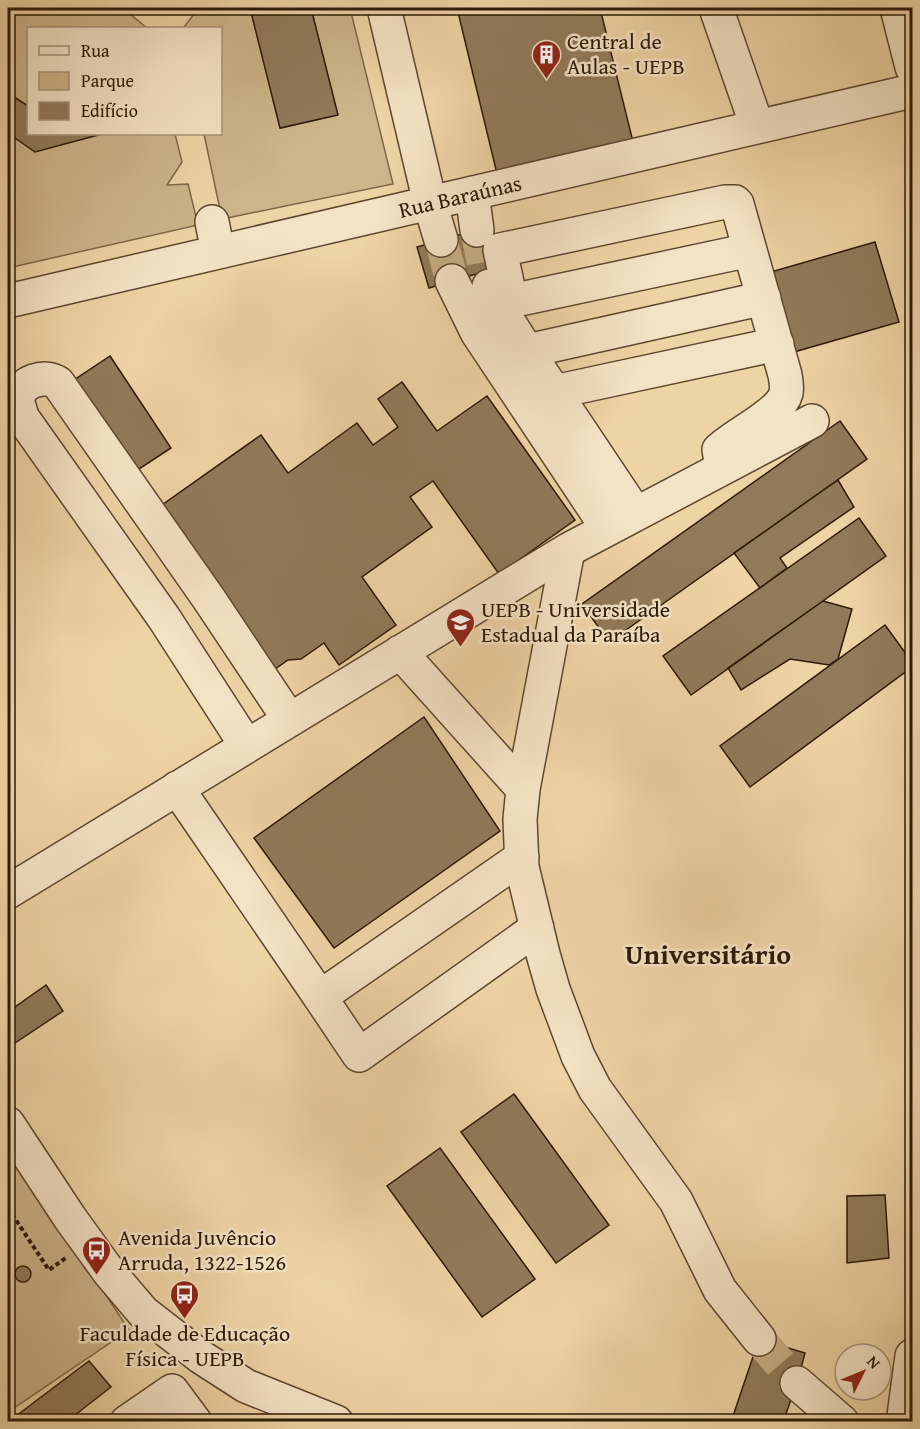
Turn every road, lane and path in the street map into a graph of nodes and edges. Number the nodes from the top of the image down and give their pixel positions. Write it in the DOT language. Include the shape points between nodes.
graph roads {
  1 [pos="384,8"];
  2 [pos="716,8"];
  3 [pos="897,8"];
  4 [pos="912,67"];
  5 [pos="912,91"];
  6 [pos="757,126"];
  7 [pos="472,193"];
  8 [pos="430,203"];
  9 [pos="477,230"];
  10 [pos="441,240"];
  11 [pos="750,250"];
  12 [pos="495,289"];
  13 [pos="764,298"];
  14 [pos="8,301"];
  15 [pos="777,344"];
  16 [pos="526,351"];
  17 [pos="554,392"];
  18 [pos="812,421"];
  19 [pos="724,468"];
  20 [pos="622,521"];
  21 [pos="568,550"];
  22 [pos="399,652"];
  23 [pos="289,719"];
  24 [pos="246,746"];
  25 [pos="177,788"];
  26 [pos="523,789"];
  27 [pos="522,858"];
  28 [pos="8,892"];
  29 [pos="537,928"];
  30 [pos="320,998"];
  31 [pos="8,1124"];
  32 [pos="8,1208"];
  33 [pos="88,1243"];
  34 [pos="759,1339"];
  35 [pos="912,1356"];
  36 [pos="797,1383"];
  37 [pos="905,1417"];
  38 [pos="130,1421"];
  39 [pos="195,1422"];
  40 [pos="336,1422"];
  41 [pos="842,1422"];
  1 -- 8 [label="street"];
  2 -- 6 [label="street"];
  3 -- 4 [label="street"];
  5 -- 6 [label="street, Rua Baraúnas"];
  6 -- 7 [label="street, Rua Baraúnas"];
  7 -- 8 [label="street, Rua Baraúnas"];
  7 -- 9 [label="street"];
  8 -- 10 [label="street"];
  8 -- 14 [label="street, Rua Baraúnas" via="215,237"];
  11 -- 12 [label="street"];
  11 -- 12 [label="street" via="738,204 732,201 500,250"];
  11 -- 13 [label="street"];
  12 -- 16 [label="street"];
  12 -- 20 [label="street" via="454,285 477,332"];
  13 -- 15 [label="street"];
  13 -- 16 [label="street"];
  15 -- 17 [label="street"];
  15 -- 19 [label="street" via="786,393 777,408 719,450"];
  16 -- 17 [label="street"];
  17 -- 20 [label="street"];
  18 -- 19 [label="street"];
  19 -- 20 [label="street"];
  20 -- 21 [label="street"];
  21 -- 22 [label="street"];
  21 -- 26 [label="street"];
  22 -- 23 [label="street"];
  22 -- 26 [label="street"];
  23 -- 24 [label="street"];
  23 -- 24 [label="street" via="57,383 44,378 26,386 17,400 22,417 164,618"];
  24 -- 25 [label="street"];
  25 -- 28 [label="street"];
  25 -- 30 [label="street"];
  26 -- 27 [label="street"];
  27 -- 29 [label="street"];
  27 -- 30 [label="street"];
  29 -- 30 [label="street" via="359,1054"];
  29 -- 34 [label="street" via="563,1017 595,1089 676,1201 720,1290"];
  31 -- 33 [label="street"];
  32 -- 33 [label="path" via="49,1270"];
  33 -- 40 [label="street" via="143,1312 201,1357 246,1386"];
  35 -- 37 [label="street"];
  36 -- 41 [label="street"];
  38 -- 39 [label="street" via="172,1390"];
}
